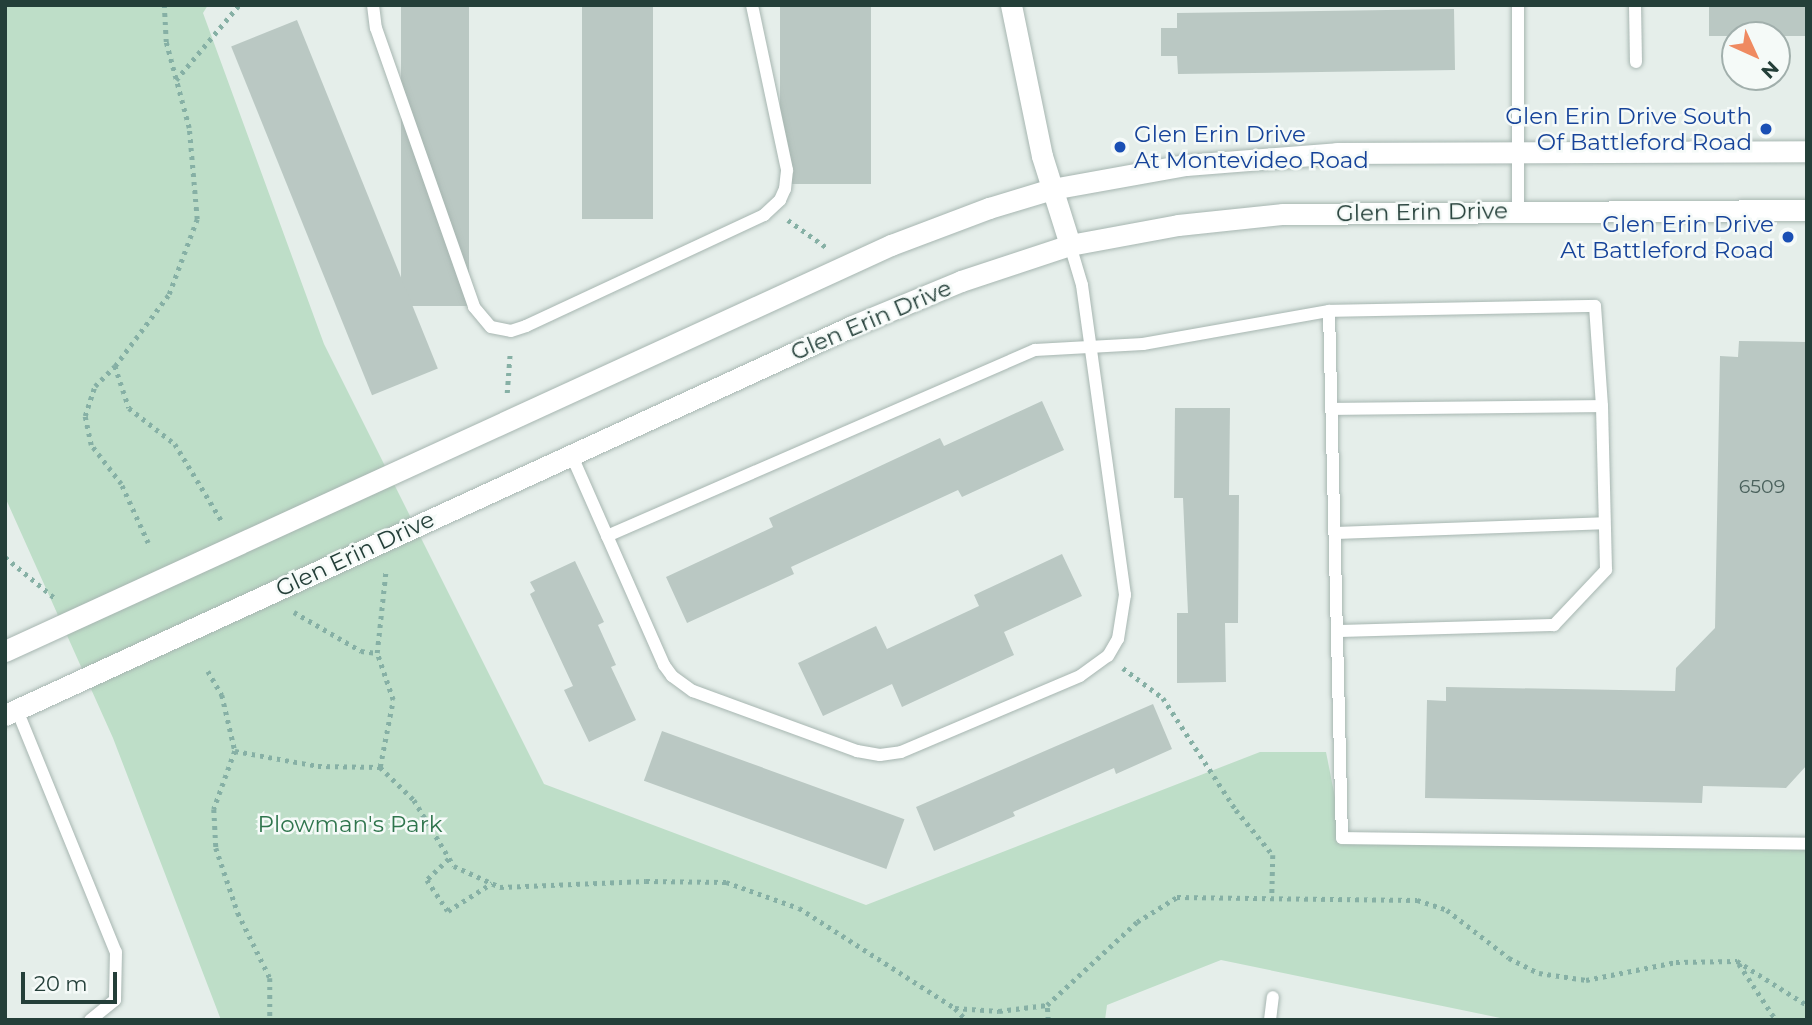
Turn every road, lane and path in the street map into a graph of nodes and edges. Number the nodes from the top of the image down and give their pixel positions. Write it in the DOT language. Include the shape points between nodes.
graph roads {
  1 [pos="164,5"];
  2 [pos="239,5"];
  3 [pos="296,5"];
  4 [pos="309,5"];
  5 [pos="373,5"];
  6 [pos="752,5"];
  7 [pos="1011,5"];
  8 [pos="1518,5"];
  9 [pos="1635,5"];
  10 [pos="1636,62"];
  11 [pos="175,81"];
  12 [pos="1807,151"];
  13 [pos="1518,153"];
  14 [pos="1052,189"];
  15 [pos="773,209"];
  16 [pos="1518,211"];
  17 [pos="1807,211"];
  18 [pos="1070,245"];
  19 [pos="849,263"];
  20 [pos="1329,311"];
  21 [pos="511,331"];
  22 [pos="1091,347"];
  23 [pos="116,366"];
  24 [pos="1602,406"];
  25 [pos="1332,409"];
  26 [pos="506,421"];
  27 [pos="571,454"];
  28 [pos="1604,523"];
  29 [pos="1335,533"];
  30 [pos="607,536"];
  31 [pos="389,538"];
  32 [pos="148,543"];
  33 [pos="235,545"];
  34 [pos="5,557"];
  35 [pos="264,596"];
  36 [pos="78,618"];
  37 [pos="1337,631"];
  38 [pos="5,651"];
  39 [pos="377,653"];
  40 [pos="1108,656"];
  41 [pos="208,671"];
  42 [pos="11,712"];
  43 [pos="235,751"];
  44 [pos="380,767"];
  45 [pos="1807,844"];
  46 [pos="449,859"];
  47 [pos="492,883"];
  48 [pos="1272,896"];
  49 [pos="1737,961"];
  50 [pos="1273,997"];
  51 [pos="1047,1005"];
  52 [pos="1807,1005"];
  53 [pos="955,1008"];
  54 [pos="90,1020"];
  55 [pos="271,1020"];
  56 [pos="966,1020"];
  57 [pos="1048,1020"];
  58 [pos="1270,1020"];
  59 [pos="1776,1020"];
  1 -- 11 [label="path"];
  2 -- 11 [label="path"];
  3 -- 4 [label="path"];
  5 -- 21 [label="lane" via="376,28 474,307 491,327"];
  6 -- 15 [label="lane" via="787,170 785,189"];
  7 -- 14 [label="street"];
  8 -- 13 [label="lane"];
  9 -- 10 [label="lane"];
  11 -- 23 [label="path" via="189,128 197,219 169,294"];
  12 -- 13 [label="street"];
  13 -- 14 [label="street" via="1337,153 1237,160 1136,172"];
  13 -- 16 [label="lane"];
  14 -- 18 [label="street"];
  14 -- 19 [label="street" via="989,208"];
  15 -- 19 [label="path"];
  15 -- 21 [label="lane"];
  16 -- 17 [label="street, Glen Erin Drive"];
  16 -- 18 [label="street, Glen Erin Drive" via="1283,214 1178,225"];
  18 -- 22 [label="lane" via="1082,285"];
  18 -- 27 [label="street, Glen Erin Drive" via="961,281 850,327"];
  19 -- 26 [label="street"];
  20 -- 22 [label="lane" via="1143,344"];
  20 -- 24 [label="lane" via="1595,306"];
  20 -- 25 [label="lane"];
  21 -- 26 [label="path"];
  22 -- 30 [label="lane" via="1035,350"];
  22 -- 40 [label="lane" via="1125,595 1118,639"];
  23 -- 32 [label="path" via="95,386 85,416 91,445 121,484"];
  23 -- 33 [label="path" via="129,408 175,443"];
  24 -- 25 [label="lane"];
  24 -- 28 [label="lane"];
  25 -- 29 [label="lane"];
  26 -- 33 [label="street"];
  27 -- 30 [label="lane"];
  27 -- 31 [label="street, Glen Erin Drive"];
  28 -- 29 [label="lane"];
  28 -- 37 [label="lane" via="1606,570 1554,625"];
  29 -- 37 [label="lane"];
  30 -- 40 [label="lane" via="664,665 682,685 857,751 901,752 1080,676"];
  31 -- 35 [label="street, Glen Erin Drive"];
  31 -- 39 [label="path"];
  33 -- 36 [label="street"];
  34 -- 36 [label="path"];
  35 -- 39 [label="path" via="362,651"];
  35 -- 42 [label="street, Glen Erin Drive"];
  36 -- 38 [label="street"];
  37 -- 45 [label="lane" via="1342,838"];
  39 -- 44 [label="path" via="393,700"];
  40 -- 48 [label="path" via="1163,698 1236,810 1273,855"];
  41 -- 43 [label="path" via="222,695"];
  42 -- 54 [label="lane" via="116,952 115,1000"];
  43 -- 44 [label="path" via="318,766"];
  43 -- 55 [label="path" via="214,809 216,848 238,913 270,978"];
  44 -- 46 [label="path" via="414,800"];
  46 -- 47 [label="path" via="454,866"];
  46 -- 47 [label="path" via="427,880 448,911"];
  47 -- 53 [label="path" via="500,887 726,882 799,908"];
  48 -- 49 [label="path" via="1416,900 1447,910 1509,958 1539,973 1586,980 1676,962"];
  48 -- 51 [label="path" via="1177,897 1137,922"];
  49 -- 52 [label="path"];
  49 -- 59 [label="path"];
  50 -- 58 [label="lane"];
  51 -- 53 [label="path" via="999,1011"];
  51 -- 57 [label="path"];
  53 -- 56 [label="path"];
}
